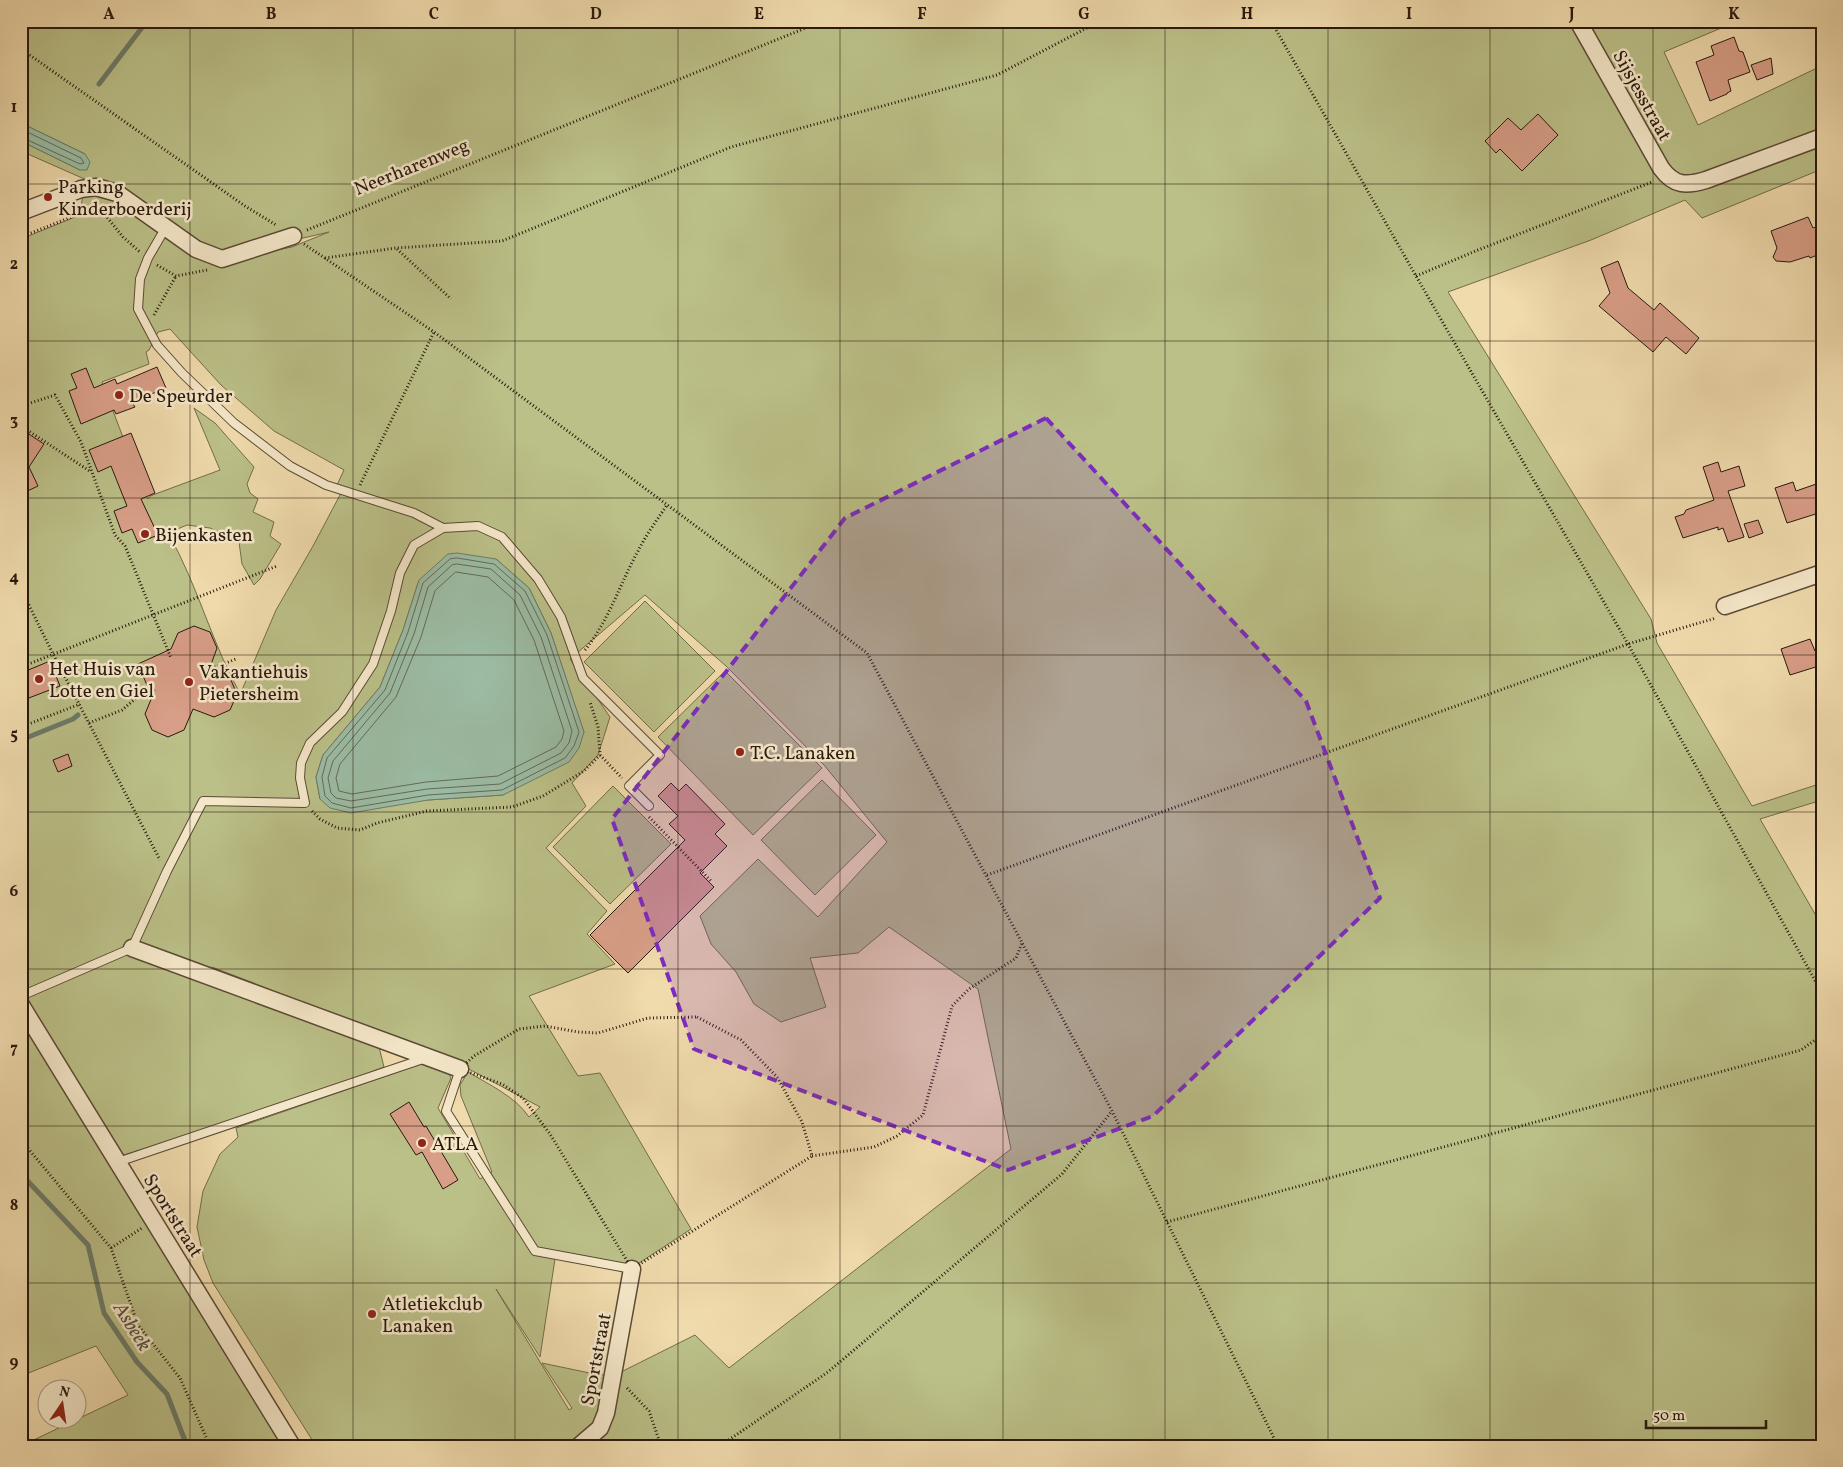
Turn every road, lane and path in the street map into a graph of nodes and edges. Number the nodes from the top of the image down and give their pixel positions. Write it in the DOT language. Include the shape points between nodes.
graph roads {
  1 [pos="823,21"];
  2 [pos="1100,21"];
  3 [pos="1271,21"];
  4 [pos="1578,21"];
  5 [pos="21,49"];
  6 [pos="1822,137"];
  7 [pos="1673,180"];
  8 [pos="21,212"];
  9 [pos="166,227"];
  10 [pos="293,236"];
  11 [pos="21,237"];
  12 [pos="396,248"];
  13 [pos="148,258"];
  14 [pos="324,258"];
  15 [pos="176,276"];
  16 [pos="1416,276"];
  17 [pos="451,299"];
  18 [pos="147,326"];
  19 [pos="434,332"];
  20 [pos="21,406"];
  21 [pos="21,426"];
  22 [pos="92,472"];
  23 [pos="351,494"];
  24 [pos="667,505"];
  25 [pos="443,528"];
  26 [pos="277,566"];
  27 [pos="1822,573"];
  28 [pos="21,588"];
  29 [pos="1725,606"];
  30 [pos="154,616"];
  31 [pos="1628,644"];
  32 [pos="53,654"];
  33 [pos="171,658"];
  34 [pos="236,659"];
  35 [pos="576,661"];
  36 [pos="21,667"];
  37 [pos="205,671"];
  38 [pos="582,678"];
  39 [pos="156,690"];
  40 [pos="80,704"];
  41 [pos="90,723"];
  42 [pos="21,727"];
  43 [pos="600,755"];
  44 [pos="629,786"];
  45 [pos="305,803"];
  46 [pos="649,806"];
  47 [pos="167,871"];
  48 [pos="986,876"];
  49 [pos="711,881"];
  50 [pos="1022,942"];
  51 [pos="132,948"];
  52 [pos="1822,993"];
  53 [pos="21,996"];
  54 [pos="21,1005"];
  55 [pos="1822,1035"];
  56 [pos="428,1058"];
  57 [pos="460,1069"];
  58 [pos="1112,1111"];
  59 [pos="21,1140"];
  60 [pos="812,1156"];
  61 [pos="118,1162"];
  62 [pos="154,1221"];
  63 [pos="1167,1222"];
  64 [pos="110,1248"];
  65 [pos="632,1269"];
  66 [pos="613,1372"];
  67 [pos="210,1446"];
  68 [pos="292,1446"];
  69 [pos="579,1446"];
  70 [pos="661,1446"];
  71 [pos="720,1446"];
  72 [pos="1278,1446"];
  1 -- 10 [label="path, Neerharenweg"];
  2 -- 12 [label="path" via="997,75 730,146 502,241"];
  3 -- 16 [label="path"];
  4 -- 7 [label="street, Sijsjesstraat"];
  5 -- 10 [label="path"];
  6 -- 7 [label="street" via="1706,180 1692,184"];
  7 -- 16 [label="path" via="1478,250"];
  8 -- 9 [label="street" via="81,189 96,187 116,193"];
  9 -- 10 [label="street" via="196,249 222,259"];
  9 -- 13 [label="lane"];
  10 -- 14 [label="path"];
  11 -- 13 [label="path" via="84,212 102,211 123,237"];
  12 -- 14 [label="path"];
  12 -- 17 [label="path"];
  13 -- 18 [label="lane" via="140,279 138,309"];
  14 -- 19 [label="path"];
  15 -- 18 [label="path"];
  16 -- 31 [label="path"];
  18 -- 23 [label="lane" via="157,345 182,373 234,423 290,466"];
  19 -- 23 [label="path"];
  19 -- 24 [label="path"];
  20 -- 22 [label="path" via="55,395 81,442"];
  21 -- 22 [label="path"];
  22 -- 30 [label="path" via="115,535 125,546"];
  23 -- 25 [label="lane" via="414,513"];
  24 -- 35 [label="path" via="638,550 595,636"];
  24 -- 48 [label="path" via="867,653"];
  25 -- 35 [label="lane" via="478,526 502,537 538,579 561,617"];
  25 -- 45 [label="lane" via="414,545 400,573 373,664 342,712 310,743 301,763"];
  26 -- 30 [label="path"];
  27 -- 29 [label="street"];
  28 -- 32 [label="path"];
  29 -- 31 [label="path" via="1724,615"];
  30 -- 32 [label="path"];
  30 -- 33 [label="path"];
  31 -- 48 [label="path"];
  31 -- 52 [label="path"];
  32 -- 36 [label="path"];
  32 -- 40 [label="path"];
  34 -- 37 [label="path"];
  35 -- 38 [label="lane"];
  38 -- 43 [label="path" via="598,727"];
  38 -- 44 [label="lane" via="660,755"];
  39 -- 41 [label="path" via="135,699 122,710"];
  40 -- 41 [label="path"];
  40 -- 42 [label="path"];
  41 -- 47 [label="path"];
  43 -- 44 [label="path"];
  43 -- 45 [label="path" via="584,770 543,796 512,807 427,812 360,830 337,828 320,818"];
  44 -- 46 [label="lane"];
  45 -- 47 [label="lane" via="203,801"];
  46 -- 49 [label="path" via="644,811"];
  47 -- 51 [label="lane"];
  48 -- 50 [label="path"];
  50 -- 58 [label="path"];
  50 -- 60 [label="path" via="1016,958 969,989 952,1006 923,1115 897,1136 874,1147"];
  51 -- 53 [label="lane"];
  51 -- 56 [label="street"];
  54 -- 61 [label="street, Sportstraat"];
  55 -- 63 [label="path" via="1801,1050"];
  56 -- 57 [label="street"];
  56 -- 61 [label="lane"];
  57 -- 60 [label="path" via="474,1056 519,1029 545,1026 598,1032 648,1018 698,1016 741,1040 777,1077 802,1122"];
  57 -- 65 [label="path" via="502,1084 523,1098 550,1134"];
  57 -- 65 [label="lane" via="446,1111 535,1251"];
  58 -- 63 [label="path"];
  58 -- 71 [label="path" via="1062,1174 828,1372"];
  59 -- 64 [label="path"];
  60 -- 65 [label="path"];
  61 -- 62 [label="street, Sportstraat"];
  62 -- 64 [label="path"];
  62 -- 68 [label="street, Sportstraat"];
  63 -- 72 [label="path"];
  64 -- 67 [label="path" via="138,1325 180,1378"];
  65 -- 66 [label="street, Sportstraat"];
  66 -- 69 [label="street, Sportstraat" via="600,1428"];
  66 -- 70 [label="path" via="649,1411"];
}
